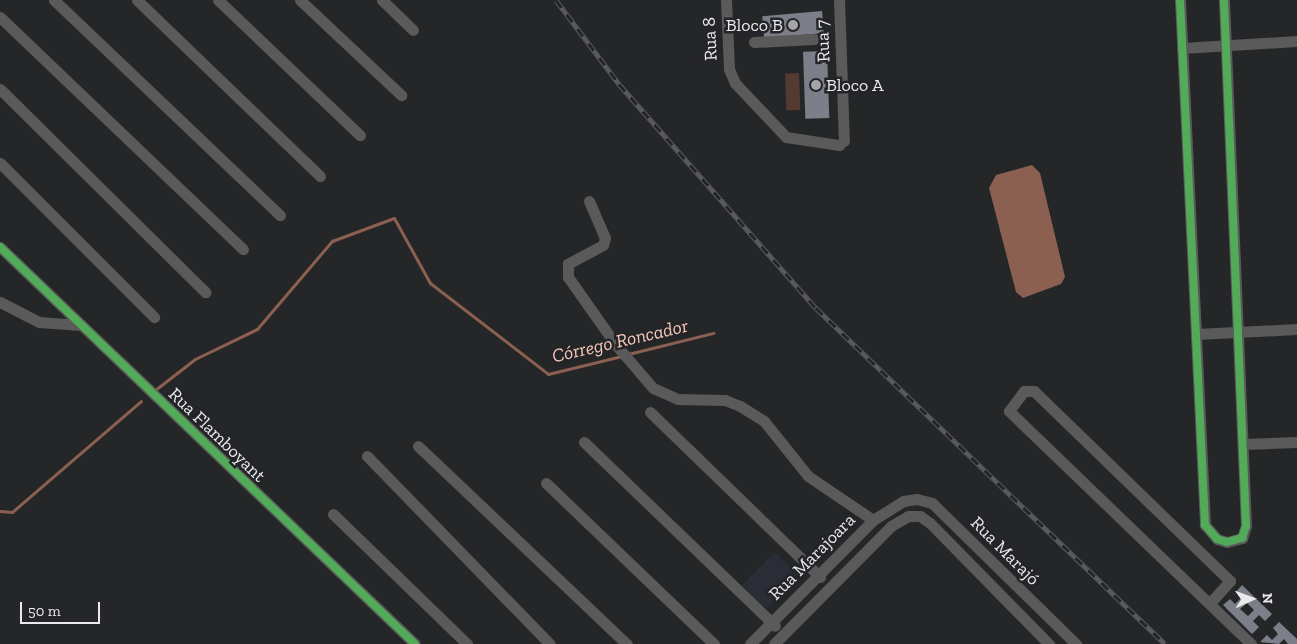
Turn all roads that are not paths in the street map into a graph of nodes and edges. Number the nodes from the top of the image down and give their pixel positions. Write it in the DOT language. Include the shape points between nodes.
graph roads {
  1 [pos="54,0"];
  2 [pos="137,0"];
  3 [pos="218,0"];
  4 [pos="300,0"];
  5 [pos="382,0"];
  6 [pos="726,0"];
  7 [pos="839,0"];
  8 [pos="1180,0"];
  9 [pos="1224,0"];
  10 [pos="0,17"];
  11 [pos="413,30"];
  12 [pos="814,39"];
  13 [pos="1297,41"];
  14 [pos="754,42"];
  15 [pos="1226,45"];
  16 [pos="1182,48"];
  17 [pos="0,89"];
  18 [pos="401,95"];
  19 [pos="360,135"];
  20 [pos="841,143"];
  21 [pos="0,163"];
  22 [pos="320,176"];
  23 [pos="589,201"];
  24 [pos="280,215"];
  25 [pos="0,247"];
  26 [pos="243,249"];
  27 [pos="204,292"];
  28 [pos="0,302"];
  29 [pos="154,317"];
  30 [pos="80,325"];
  31 [pos="1297,329"];
  32 [pos="1239,333"];
  33 [pos="1196,334"];
  34 [pos="650,412"];
  35 [pos="584,442"];
  36 [pos="1297,442"];
  37 [pos="1244,444"];
  38 [pos="418,446"];
  39 [pos="367,456"];
  40 [pos="546,483"];
  41 [pos="902,500"];
  42 [pos="333,514"];
  43 [pos="908,516"];
  44 [pos="873,520"];
  45 [pos="820,577"];
  46 [pos="1210,603"];
  47 [pos="770,622"];
  48 [pos="783,634"];
  49 [pos="1047,643"];
  50 [pos="415,644"];
  51 [pos="466,644"];
  52 [pos="550,644"];
  53 [pos="627,644"];
  54 [pos="714,644"];
  55 [pos="750,644"];
  56 [pos="774,644"];
  57 [pos="1076,644"];
  58 [pos="1251,644"];
  1 -- 24 [label="street"];
  2 -- 22 [label="street"];
  3 -- 19 [label="street"];
  4 -- 18 [label="street"];
  5 -- 11 [label="street"];
  6 -- 20 [label="street, Rua 8" via="731,76 786,137"];
  7 -- 20 [label="street, Rua 7"];
  8 -- 16 [label="street"];
  9 -- 15 [label="street"];
  10 -- 26 [label="street"];
  12 -- 14 [label="street"];
  13 -- 15 [label="street"];
  15 -- 16 [label="street"];
  15 -- 32 [label="street"];
  16 -- 33 [label="street"];
  17 -- 27 [label="street"];
  21 -- 29 [label="street"];
  23 -- 44 [label="street" via="605,238 603,245 568,264 568,277 616,345 653,388 678,399 725,400 740,406 764,422 808,476"];
  25 -- 30 [label="street, Rua Flamboyant"];
  28 -- 30 [label="street" via="38,322"];
  30 -- 50 [label="street, Rua Flamboyant"];
  31 -- 32 [label="street"];
  32 -- 33 [label="street"];
  32 -- 37 [label="street"];
  33 -- 37 [label="street" via="1205,526 1217,538 1227,542 1242,538 1246,526"];
  34 -- 45 [label="street"];
  35 -- 47 [label="street"];
  36 -- 37 [label="street"];
  38 -- 53 [label="street"];
  39 -- 52 [label="street"];
  40 -- 54 [label="street"];
  41 -- 43 [label="street"];
  41 -- 44 [label="street, Rua Marajoara"];
  41 -- 57 [label="street, Rua Marajó" via="932,503"];
  42 -- 51 [label="street"];
  43 -- 48 [label="street, Rua Marajoara" via="891,526"];
  43 -- 49 [label="street, Rua Marajó" via="920,516 930,523"];
  44 -- 45 [label="street, Rua Marajoara"];
  45 -- 47 [label="street, Rua Marajoara"];
  46 -- 46 [label="street" via="1230,581 1034,391 1024,391 1009,411"];
  46 -- 58 [label="street"];
  47 -- 48 [label="street"];
  47 -- 55 [label="street, Rua Marajoara"];
  48 -- 56 [label="street, Rua Marajoara"];
}
